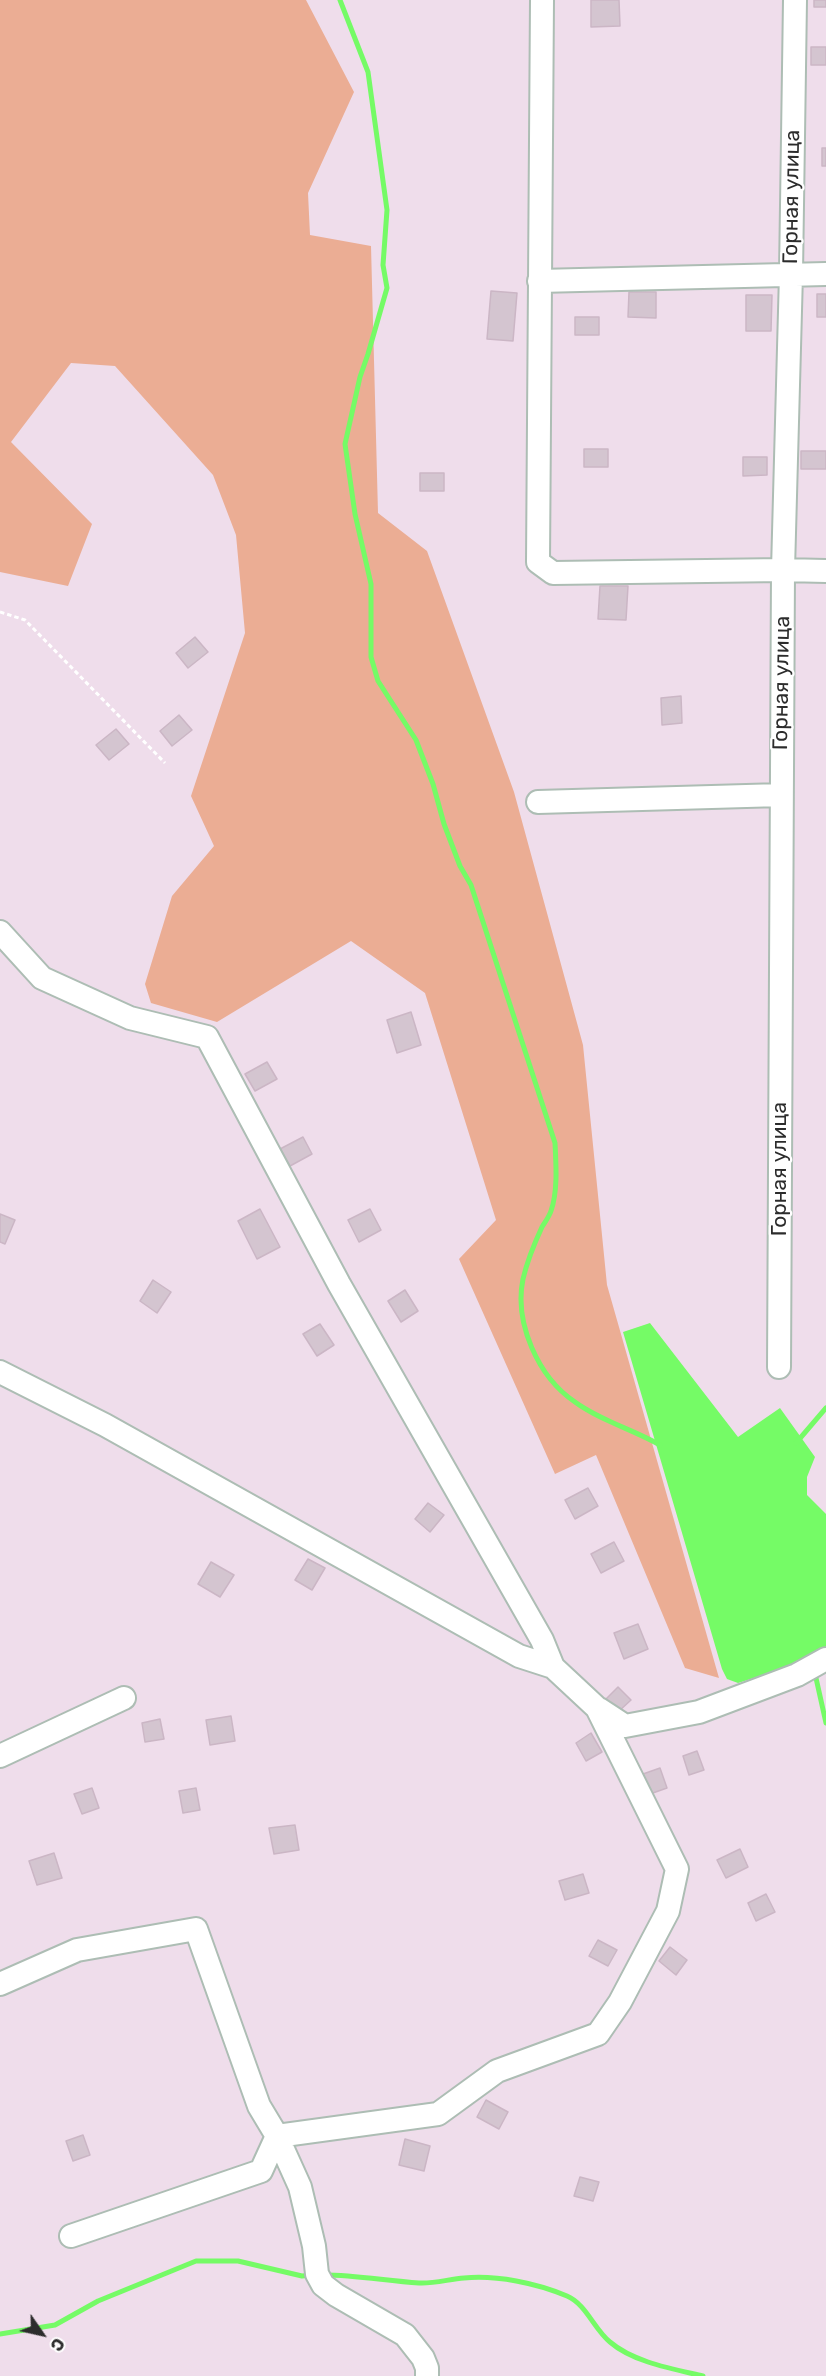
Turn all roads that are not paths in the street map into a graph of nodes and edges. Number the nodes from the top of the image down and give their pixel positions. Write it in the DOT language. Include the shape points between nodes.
graph roads {
  1 [pos="542,0"];
  2 [pos="795,0"];
  3 [pos="791,274"];
  4 [pos="826,274"];
  5 [pos="539,281"];
  6 [pos="783,570"];
  7 [pos="826,571"];
  8 [pos="781,795"];
  9 [pos="538,802"];
  10 [pos="0,932"];
  11 [pos="779,1367"];
  12 [pos="0,1372"];
  13 [pos="826,1659"];
  14 [pos="553,1667"];
  15 [pos="124,1698"];
  16 [pos="597,1708"];
  17 [pos="0,1756"];
  18 [pos="0,1984"];
  19 [pos="278,2136"];
  20 [pos="72,2236"];
  21 [pos="427,2376"];
  1 -- 5 [label="street"];
  2 -- 3 [label="street, Горная улица"];
  3 -- 4 [label="street"];
  3 -- 5 [label="street"];
  3 -- 6 [label="street, Горная улица"];
  5 -- 6 [label="street" via="538,561 553,573"];
  6 -- 7 [label="street"];
  6 -- 8 [label="street, Горная улица"];
  8 -- 9 [label="street"];
  8 -- 11 [label="street, Горная улица"];
  10 -- 14 [label="street" via="42,978 130,1018 207,1037 339,1284 542,1640"];
  12 -- 14 [label="street" via="105,1425 519,1656"];
  13 -- 16 [label="street" via="797,1675 699,1712 625,1726"];
  14 -- 16 [label="street"];
  15 -- 17 [label="street"];
  16 -- 19 [label="street" via="677,1869 668,1911 620,2002 598,2034 497,2071 438,2114"];
  18 -- 19 [label="street" via="77,1950 195,1929 259,2106"];
  19 -- 20 [label="street" via="261,2171"];
  19 -- 21 [label="street" via="300,2187 315,2266 323,2285 405,2335 423,2358"];
}
